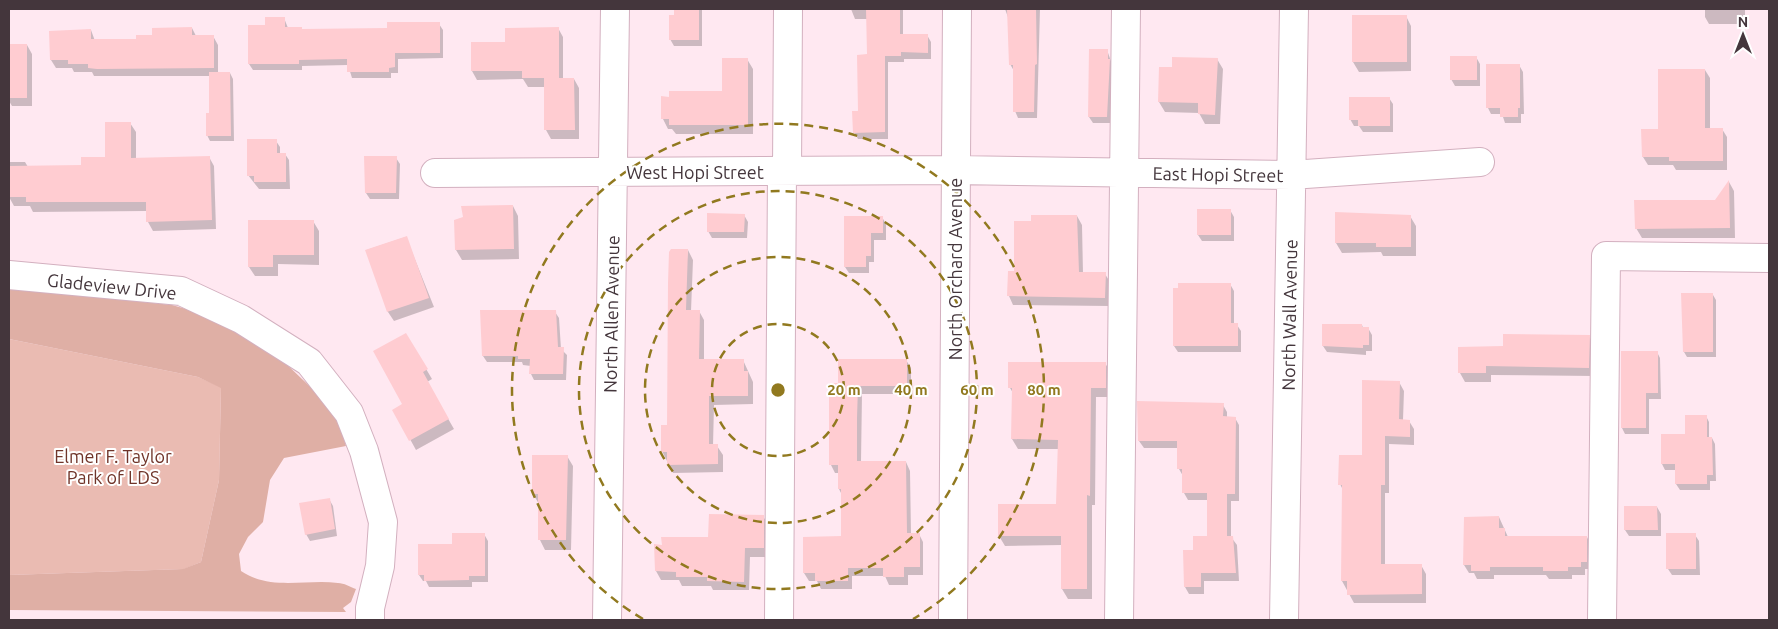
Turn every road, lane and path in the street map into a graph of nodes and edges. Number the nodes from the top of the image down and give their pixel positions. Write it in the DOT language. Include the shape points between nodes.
graph roads {
  1 [pos="616,9"];
  2 [pos="788,9"];
  3 [pos="957,9"];
  4 [pos="1126,9"];
  5 [pos="1294,9"];
  6 [pos="1480,162"];
  7 [pos="955,170"];
  8 [pos="784,171"];
  9 [pos="435,172"];
  10 [pos="613,172"];
  11 [pos="1124,172"];
  12 [pos="1291,175"];
  13 [pos="1769,258"];
  14 [pos="9,275"];
  15 [pos="370,620"];
  16 [pos="607,620"];
  17 [pos="779,620"];
  18 [pos="953,620"];
  19 [pos="1118,620"];
  20 [pos="1284,620"];
  21 [pos="1602,620"];
  1 -- 10 [label="street, North Allen Avenue"];
  2 -- 8 [label="street"];
  3 -- 7 [label="street, North Orchard Avenue"];
  4 -- 11 [label="street"];
  5 -- 12 [label="street, North Wall Avenue"];
  6 -- 12 [label="street, East Hopi Street"];
  7 -- 8 [label="street, West Hopi Street"];
  7 -- 11 [label="street, East Hopi Street"];
  7 -- 18 [label="street, North Orchard Avenue"];
  8 -- 10 [label="street, West Hopi Street"];
  8 -- 17 [label="street"];
  9 -- 10 [label="street, West Hopi Street"];
  10 -- 16 [label="street, North Allen Avenue"];
  11 -- 12 [label="street, East Hopi Street"];
  11 -- 19 [label="street"];
  12 -- 20 [label="street, North Wall Avenue"];
  13 -- 21 [label="street" via="1606,256"];
  14 -- 15 [label="street, Gladeview Drive" via="181,291 241,319 309,362 349,413 364,451 383,522 380,566"];
}
